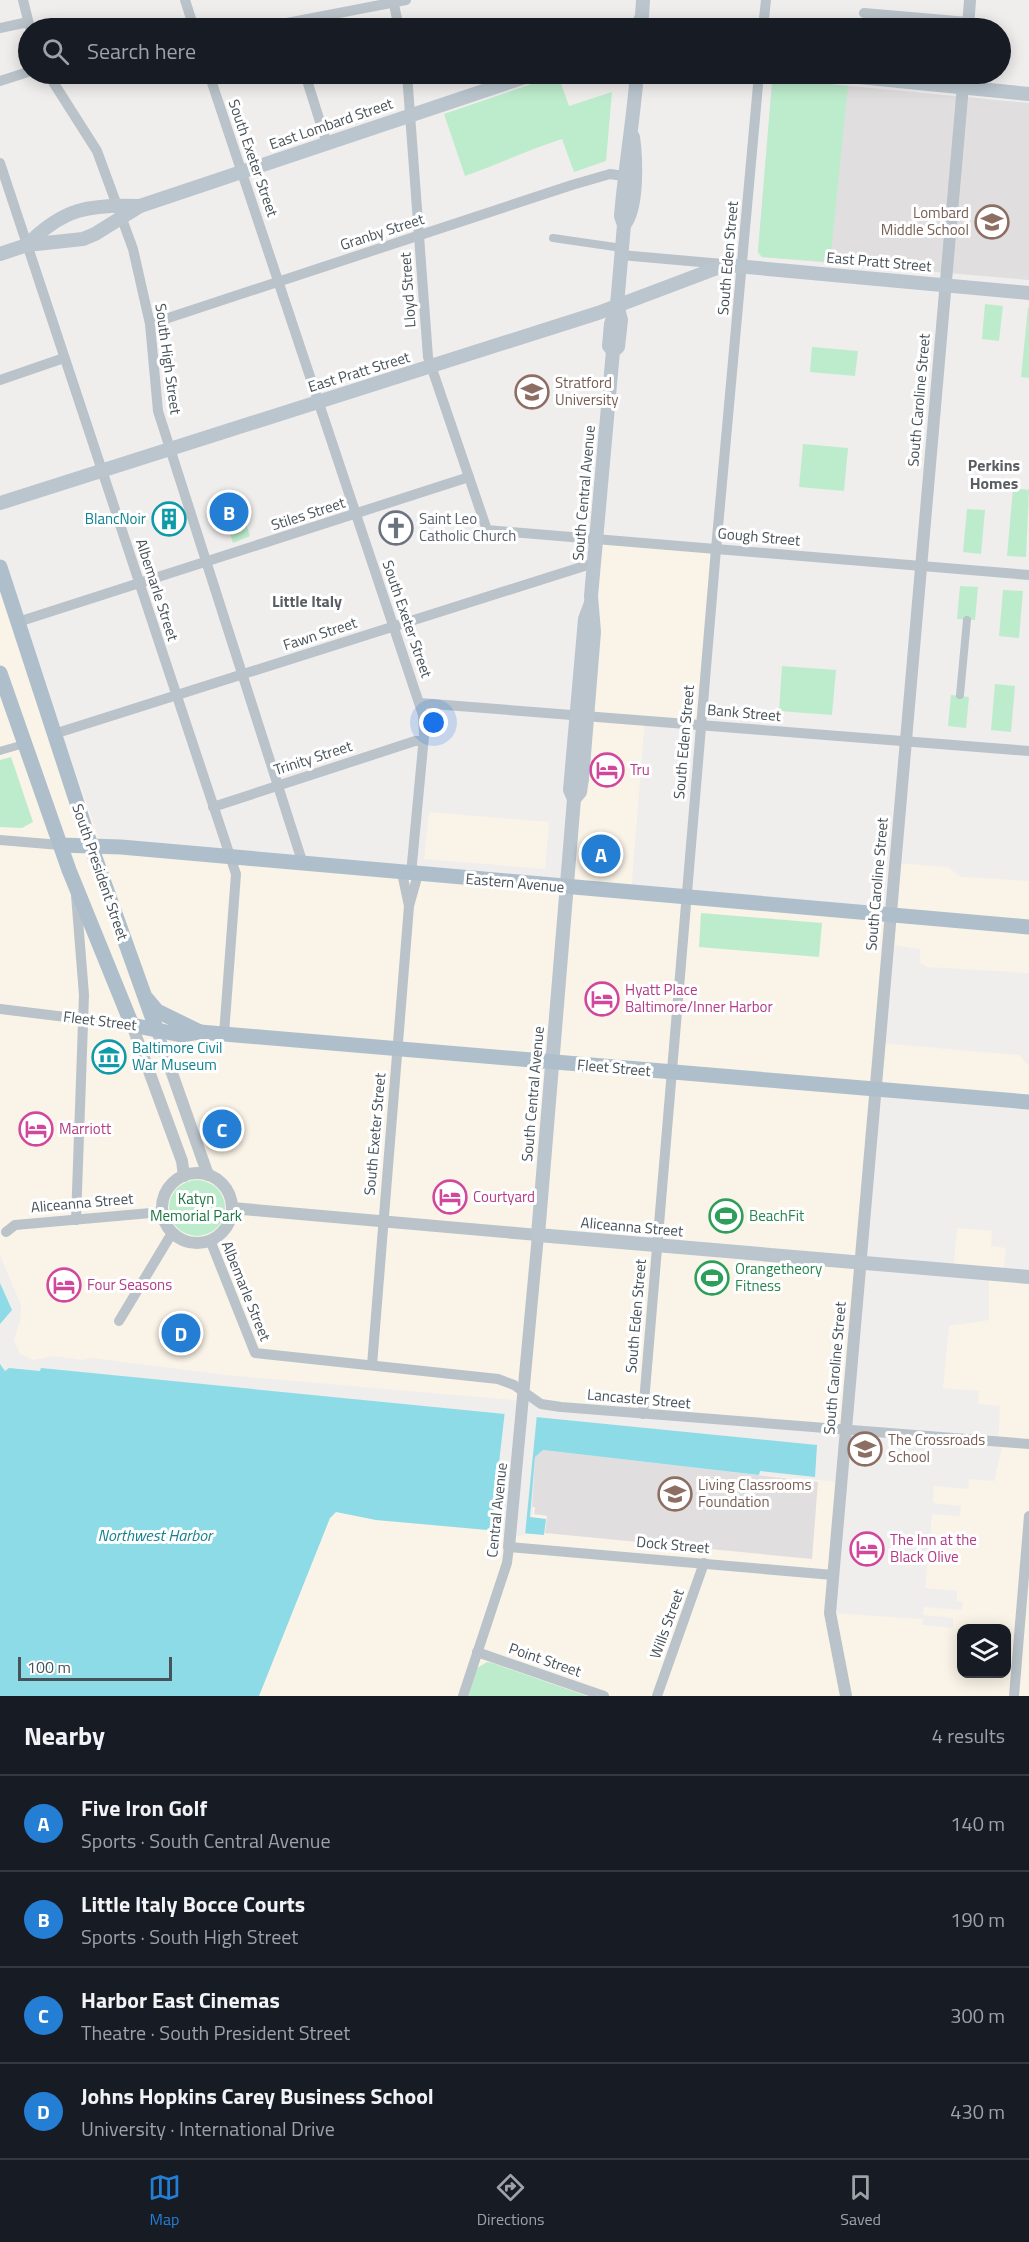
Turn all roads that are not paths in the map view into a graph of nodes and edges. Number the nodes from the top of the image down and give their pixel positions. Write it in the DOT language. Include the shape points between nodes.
graph roads {
  1 [pos="23,0"];
  2 [pos="185,0"];
  3 [pos="406,0"];
  4 [pos="644,0"];
  5 [pos="766,0"];
  6 [pos="970,0"];
  7 [pos="393,1"];
  8 [pos="864,13"];
  9 [pos="27,18"];
  10 [pos="191,18"];
  11 [pos="323,18"];
  12 [pos="397,18"];
  13 [pos="642,18"];
  14 [pos="764,18"];
  15 [pos="904,18"];
  16 [pos="969,18"];
  17 [pos="18,26"];
  18 [pos="0,28"];
  19 [pos="18,75"];
  20 [pos="0,81"];
  21 [pos="55,84"];
  22 [pos="212,84"];
  23 [pos="308,84"];
  24 [pos="407,84"];
  25 [pos="504,84"];
  26 [pos="636,84"];
  27 [pos="758,84"];
  28 [pos="963,84"];
  29 [pos="983,84"];
  30 [pos="1029,93"];
  31 [pos="409,115"];
  32 [pos="632,135"];
  33 [pos="327,144"];
  34 [pos="0,163"];
  35 [pos="242,172"];
  36 [pos="624,176"];
  37 [pos="120,211"];
  38 [pos="624,225"];
  39 [pos="419,235"];
  40 [pos="552,238"];
  41 [pos="27,245"];
  42 [pos="622,251"];
  43 [pos="0,254"];
  44 [pos="726,265"];
  45 [pos="742,266"];
  46 [pos="279,282"];
  47 [pos="944,285"];
  48 [pos="1029,293"];
  49 [pos="617,305"];
  50 [pos="150,324"];
  51 [pos="64,358"];
  52 [pos="430,366"];
  53 [pos="0,380"];
  54 [pos="318,402"];
  55 [pos="170,449"];
  56 [pos="102,471"];
  57 [pos="469,477"];
  58 [pos="0,503"];
  59 [pos="356,514"];
  60 [pos="487,530"];
  61 [pos="596,539"];
  62 [pos="716,549"];
  63 [pos="206,562"];
  64 [pos="594,563"];
  65 [pos="920,566"];
  66 [pos="0,567"];
  67 [pos="1029,575"];
  68 [pos="139,583"];
  69 [pos="967,620"];
  70 [pos="18,622"];
  71 [pos="394,627"];
  72 [pos="0,673"];
  73 [pos="242,674"];
  74 [pos="177,695"];
  75 [pos="960,695"];
  76 [pos="420,703"];
  77 [pos="582,716"];
  78 [pos="701,725"];
  79 [pos="54,734"];
  80 [pos="423,741"];
  81 [pos="904,741"];
  82 [pos="24,744"];
  83 [pos="0,751"];
  84 [pos="1029,751"];
  85 [pos="278,786"];
  86 [pos="213,807"];
  87 [pos="0,840"];
  88 [pos="60,845"];
  89 [pos="91,846"];
  90 [pos="230,857"];
  91 [pos="303,864"];
  92 [pos="410,873"];
  93 [pos="568,887"];
  94 [pos="76,889"];
  95 [pos="686,897"];
  96 [pos="409,906"];
  97 [pos="890,915"];
  98 [pos="1029,927"];
  99 [pos="144,995"];
  100 [pos="0,1009"];
  101 [pos="82,1018"];
  102 [pos="132,1025"];
  103 [pos="156,1028"];
  104 [pos="200,1032"];
  105 [pos="224,1034"];
  106 [pos="397,1050"];
  107 [pos="553,1063"];
  108 [pos="672,1072"];
  109 [pos="874,1089"];
  110 [pos="1029,1102"];
  111 [pos="208,1175"];
  112 [pos="184,1176"];
  113 [pos="232,1208"];
  114 [pos="162,1212"];
  115 [pos="76,1220"];
  116 [pos="383,1221"];
  117 [pos="6,1232"];
  118 [pos="172,1233"];
  119 [pos="538,1235"];
  120 [pos="210,1240"];
  121 [pos="657,1245"];
  122 [pos="858,1263"];
  123 [pos="1029,1277"];
  124 [pos="119,1321"];
  125 [pos="255,1353"];
  126 [pos="372,1365"];
  127 [pos="525,1392"];
  128 [pos="643,1414"];
  129 [pos="845,1429"];
  130 [pos="1029,1444"];
  131 [pos="1029,1516"];
  132 [pos="1029,1520"];
  133 [pos="509,1542"];
  134 [pos="704,1563"];
  135 [pos="833,1575"];
  136 [pos="477,1652"];
  137 [pos="463,1696"];
  138 [pos="604,1696"];
  139 [pos="657,1696"];
  140 [pos="846,1696"];
  141 [pos="1014,1696"];
  1 -- 9 [label="street"];
  2 -- 10 [label="street"];
  3 -- 7 [label="street"];
  4 -- 13 [label="main road"];
  5 -- 14 [label="street"];
  6 -- 16 [label="street"];
  7 -- 11 [label="street"];
  7 -- 12 [label="street"];
  8 -- 15 [label="street"];
  17 -- 18 [label="street"];
  19 -- 20 [label="street"];
  21 -- 37 [label="street, South High Street" via="89,137"];
  22 -- 35 [label="street, South Exeter Street"];
  23 -- 33 [label="street"];
  24 -- 31 [label="street, Lloyd Street"];
  25 -- 31 [label="main road, East Lombard Street"];
  26 -- 32 [label="main road, South Central Avenue"];
  27 -- 45 [label="street, South Eden Street"];
  28 -- 47 [label="street, South Caroline Street"];
  29 -- 30 [label="main road"];
  31 -- 33 [label="main road, East Lombard Street"];
  31 -- 39 [label="street, Lloyd Street"];
  32 -- 36 [label="main road, South Central Avenue"];
  32 -- 38 [label="main road, South Central Avenue" via="636,154 630,218"];
  33 -- 35 [label="main road, East Lombard Street"];
  34 -- 41 [label="street, Albemarle Street"];
  35 -- 37 [label="main road, East Lombard Street"];
  35 -- 46 [label="street, South Exeter Street"];
  36 -- 38 [label="main road, South Central Avenue"];
  36 -- 39 [label="street, Granby Street" via="610,174 577,183"];
  37 -- 41 [label="main road, East Lombard Street" via="83,238"];
  37 -- 41 [label="main road, East Lombard Street" via="84,207 73,211 42,230"];
  37 -- 50 [label="street, South High Street"];
  38 -- 42 [label="main road, South Central Avenue"];
  39 -- 46 [label="street, Granby Street"];
  39 -- 52 [label="street, Lloyd Street"];
  40 -- 42 [label="street"];
  41 -- 43 [label="main road, East Lombard Street"];
  41 -- 51 [label="street, Albemarle Street"];
  42 -- 44 [label="street, East Pratt Street"];
  42 -- 49 [label="main road, South Central Avenue"];
  44 -- 45 [label="main road, East Pratt Street"];
  44 -- 49 [label="main road, East Pratt Street"];
  45 -- 47 [label="main road, East Pratt Street"];
  45 -- 62 [label="street, South Eden Street"];
  46 -- 50 [label="street, Granby Street"];
  46 -- 54 [label="street, South Exeter Street"];
  47 -- 48 [label="main road, East Pratt Street"];
  47 -- 65 [label="street, South Caroline Street"];
  49 -- 52 [label="main road, East Pratt Street"];
  49 -- 61 [label="main road, South Central Avenue" via="610,324 609,346 613,351"];
  50 -- 55 [label="street, South High Street" via="158,411"];
  51 -- 53 [label="street"];
  51 -- 56 [label="street, Albemarle Street"];
  52 -- 54 [label="main road, East Pratt Street"];
  52 -- 57 [label="street, Lloyd Street"];
  54 -- 55 [label="main road, East Pratt Street"];
  54 -- 59 [label="street, South Exeter Street"];
  55 -- 56 [label="main road, East Pratt Street"];
  55 -- 63 [label="street, South High Street"];
  56 -- 58 [label="main road, East Pratt Street"];
  56 -- 68 [label="street, Albemarle Street"];
  57 -- 59 [label="street, Stiles Street"];
  57 -- 60 [label="street, Lloyd Street"];
  59 -- 63 [label="street, Stiles Street"];
  59 -- 71 [label="street, South Exeter Street"];
  60 -- 61 [label="street, Gough Street"];
  61 -- 62 [label="street, Gough Street"];
  61 -- 64 [label="main road, South Central Avenue"];
  62 -- 65 [label="street, Gough Street"];
  62 -- 78 [label="street, South Eden Street"];
  63 -- 68 [label="street, Stiles Street"];
  63 -- 73 [label="street, South High Street"];
  64 -- 71 [label="street, Fawn Street"];
  64 -- 77 [label="main road, South Central Avenue" via="594,632"];
  65 -- 67 [label="street, Gough Street"];
  65 -- 81 [label="street, South Caroline Street"];
  66 -- 70 [label="main road, South President Street"];
  68 -- 70 [label="street, Stiles Street"];
  68 -- 74 [label="street, Albemarle Street"];
  69 -- 75 [label="street"];
  70 -- 79 [label="main road, South President Street"];
  71 -- 73 [label="street, Fawn Street"];
  71 -- 76 [label="street, South Exeter Street"];
  72 -- 82 [label="main road, South President Street"];
  73 -- 74 [label="street, Fawn Street"];
  73 -- 85 [label="street, South High Street"];
  74 -- 79 [label="street, Fawn Street"];
  74 -- 86 [label="street, Albemarle Street"];
  76 -- 77 [label="street, Bank Street"];
  76 -- 80 [label="street, South Exeter Street"];
  77 -- 78 [label="street, Bank Street"];
  77 -- 93 [label="main road, South Central Avenue" via="580,792 574,799"];
  78 -- 81 [label="street, Bank Street"];
  78 -- 95 [label="street, South Eden Street"];
  79 -- 89 [label="main road, South President Street"];
  80 -- 85 [label="street, Trinity Street"];
  80 -- 92 [label="street, South Exeter Street"];
  81 -- 84 [label="street, Bank Street"];
  81 -- 97 [label="street, South Caroline Street"];
  82 -- 83 [label="street"];
  82 -- 88 [label="main road, South President Street"];
  85 -- 86 [label="street, Trinity Street"];
  85 -- 91 [label="street, South High Street"];
  86 -- 90 [label="street, Albemarle Street"];
  87 -- 88 [label="street, Eastern Avenue"];
  88 -- 89 [label="main road, Eastern Avenue"];
  88 -- 94 [label="main road, South President Street"];
  89 -- 90 [label="main road, Eastern Avenue"];
  89 -- 99 [label="main road, South President Street"];
  90 -- 91 [label="main road, Eastern Avenue"];
  90 -- 105 [label="street, Albemarle Street" via="236,874"];
  91 -- 92 [label="main road, Eastern Avenue"];
  92 -- 93 [label="main road, Eastern Avenue"];
  92 -- 96 [label="street, South Exeter Street"];
  92 -- 96 [label="street, South Exeter Street"];
  93 -- 95 [label="main road, Eastern Avenue"];
  93 -- 107 [label="main road, South Central Avenue"];
  94 -- 101 [label="street, South President Street" via="84,977"];
  94 -- 102 [label="main road, South President Street"];
  95 -- 97 [label="main road, Eastern Avenue"];
  95 -- 108 [label="street, South Eden Street"];
  96 -- 106 [label="street, South Exeter Street"];
  97 -- 98 [label="main road, Eastern Avenue"];
  97 -- 109 [label="street, South Caroline Street"];
  99 -- 103 [label="main road, South President Street"];
  99 -- 104 [label="main road, Fleet Street" via="158,1011"];
  100 -- 101 [label="street, Fleet Street"];
  101 -- 102 [label="street, Fleet Street"];
  101 -- 115 [label="street, South President Street"];
  102 -- 103 [label="main road, Fleet Street"];
  102 -- 112 [label="street, South President Street"];
  103 -- 104 [label="main road, Fleet Street" via="181,1035"];
  103 -- 111 [label="street, South President Street"];
  104 -- 105 [label="main road, Fleet Street"];
  105 -- 106 [label="main road, Fleet Street"];
  106 -- 107 [label="main road, Fleet Street"];
  106 -- 116 [label="street, South Exeter Street"];
  107 -- 108 [label="main road, Fleet Street"];
  107 -- 119 [label="main road, South Central Avenue"];
  108 -- 109 [label="main road, Fleet Street"];
  108 -- 121 [label="street, South Eden Street"];
  109 -- 110 [label="main road, Fleet Street"];
  109 -- 122 [label="street, South Caroline Street"];
  111 -- 112 [label="street"];
  111 -- 113 [label="street" via="225,1188"];
  112 -- 114 [label="street" via="167,1189"];
  113 -- 116 [label="street, Aliceanna Street"];
  113 -- 120 [label="street" via="225,1229"];
  114 -- 115 [label="street, Aliceanna Street"];
  114 -- 118 [label="street"];
  115 -- 117 [label="street, Aliceanna Street" via="15,1225"];
  116 -- 119 [label="street, Aliceanna Street"];
  116 -- 126 [label="street, South Exeter Street"];
  118 -- 120 [label="street" via="189,1242"];
  118 -- 124 [label="street"];
  119 -- 121 [label="main road, Aliceanna Street"];
  119 -- 127 [label="street, South Central Avenue"];
  120 -- 125 [label="street, Albemarle Street"];
  121 -- 122 [label="main road, Aliceanna Street"];
  121 -- 128 [label="street, South Eden Street"];
  122 -- 123 [label="main road, Aliceanna Street"];
  122 -- 129 [label="street, South Caroline Street"];
  125 -- 126 [label="street, Lancaster Street"];
  126 -- 127 [label="street, Lancaster Street" via="498,1379"];
  127 -- 128 [label="street, Lancaster Street" via="547,1405"];
  127 -- 133 [label="street, Central Avenue"];
  128 -- 129 [label="street, Lancaster Street"];
  129 -- 130 [label="street, Lancaster Street"];
  129 -- 135 [label="street, South Caroline Street"];
  131 -- 132 [label="street"];
  132 -- 141 [label="street"];
  133 -- 134 [label="street, Dock Street"];
  133 -- 136 [label="street, Central Avenue" via="507,1563"];
  134 -- 135 [label="street, Dock Street"];
  134 -- 139 [label="street, Wills Street"];
  135 -- 140 [label="street, South Caroline Street" via="830,1613"];
  136 -- 137 [label="street, Central Avenue"];
  136 -- 138 [label="street, Point Street"];
}
